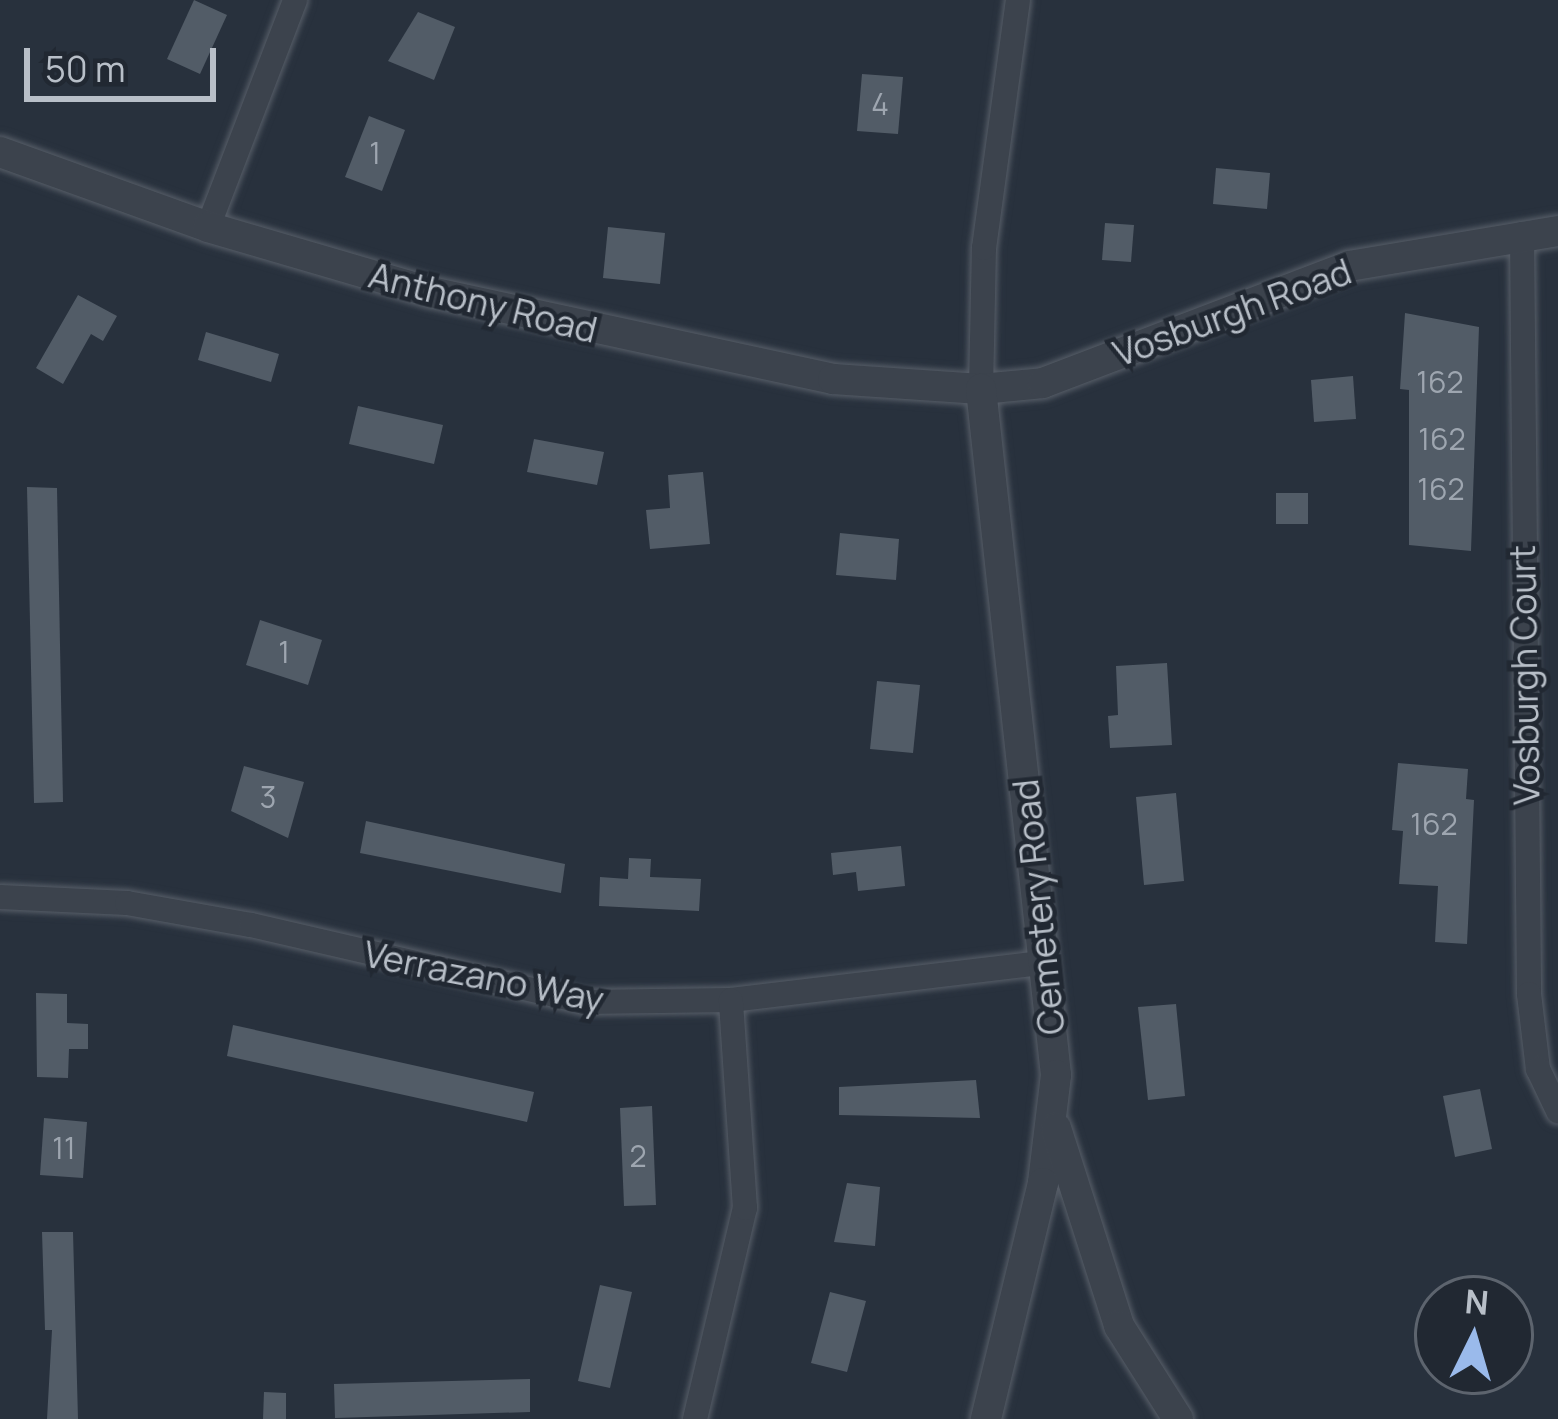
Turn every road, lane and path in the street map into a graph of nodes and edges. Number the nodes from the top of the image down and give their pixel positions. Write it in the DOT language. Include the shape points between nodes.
graph roads {
  1 [pos="295,0"];
  2 [pos="1018,0"];
  3 [pos="2,160"];
  4 [pos="208,226"];
  5 [pos="1558,231"];
  6 [pos="1522,234"];
  7 [pos="980,389"];
  8 [pos="0,897"];
  9 [pos="1042,963"];
  10 [pos="731,1000"];
  11 [pos="1558,1111"];
  12 [pos="1055,1125"];
  13 [pos="695,1419"];
  14 [pos="986,1419"];
  15 [pos="1178,1419"];
  1 -- 4 [label="street"];
  2 -- 7 [label="street" via="984,248"];
  3 -- 4 [label="street, Anthony Road"];
  4 -- 7 [label="street, Anthony Road" via="431,292 670,348 833,379"];
  5 -- 6 [label="street, Vosburgh Road"];
  6 -- 7 [label="street, Vosburgh Road" via="1349,266 1043,383"];
  6 -- 11 [label="street, Vosburgh Court" via="1529,994 1538,1069"];
  7 -- 9 [label="street, Cemetery Road"];
  8 -- 10 [label="street, Verrazano Way" via="127,903 250,925 584,1002"];
  9 -- 10 [label="street, Verrazano Way"];
  9 -- 12 [label="street, Cemetery Road"];
  10 -- 13 [label="street" via="745,1208"];
  12 -- 14 [label="street, Cemetery Road"];
  12 -- 15 [label="street" via="1119,1326"];
}
